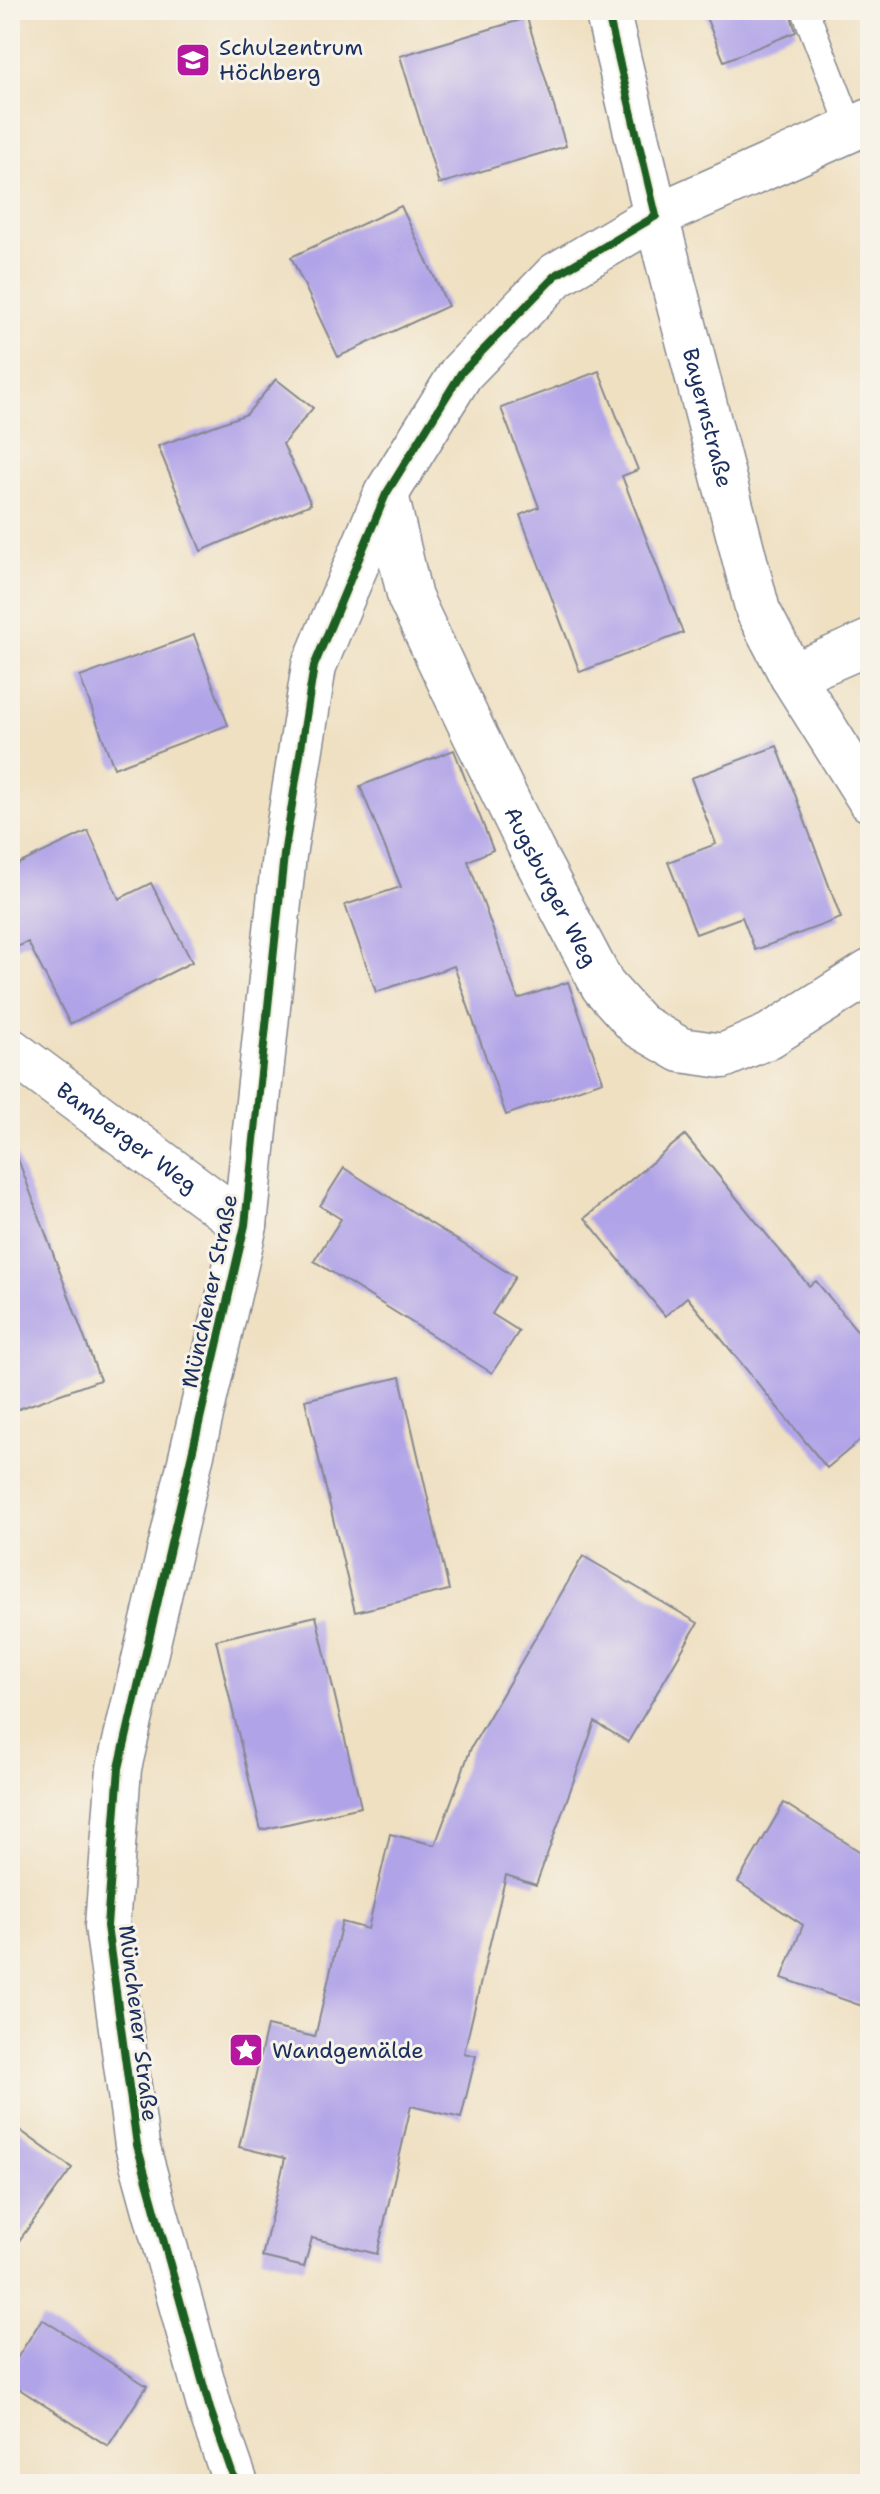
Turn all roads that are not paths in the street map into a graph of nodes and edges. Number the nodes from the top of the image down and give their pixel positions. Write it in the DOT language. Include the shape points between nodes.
graph roads {
  1 [pos="607,10"];
  2 [pos="805,10"];
  3 [pos="861,124"];
  4 [pos="656,216"];
  5 [pos="386,494"];
  6 [pos="870,642"];
  7 [pos="792,676"];
  8 [pos="870,800"];
  9 [pos="870,972"];
  10 [pos="10,1050"];
  11 [pos="245,1225"];
  12 [pos="236,2484"];
  1 -- 4 [label="street, Bayernstraße"];
  2 -- 3 [label="lane"];
  3 -- 4 [label="street, Münchener Straße"];
  4 -- 5 [label="street, Münchener Straße" via="556,275 461,373"];
  4 -- 7 [label="street, Bayernstraße" via="758,611"];
  5 -- 9 [label="street, Augsburger Weg" via="410,598 474,733 603,986 638,1025 681,1050 723,1056 769,1036"];
  5 -- 11 [label="street, Münchener Straße" via="314,666 284,855"];
  6 -- 7 [label="street"];
  7 -- 8 [label="street, Bayernstraße"];
  10 -- 11 [label="street, Bamberger Weg"];
  11 -- 12 [label="street, Münchener Straße" via="119,1768 107,1926 137,2145"];
}
